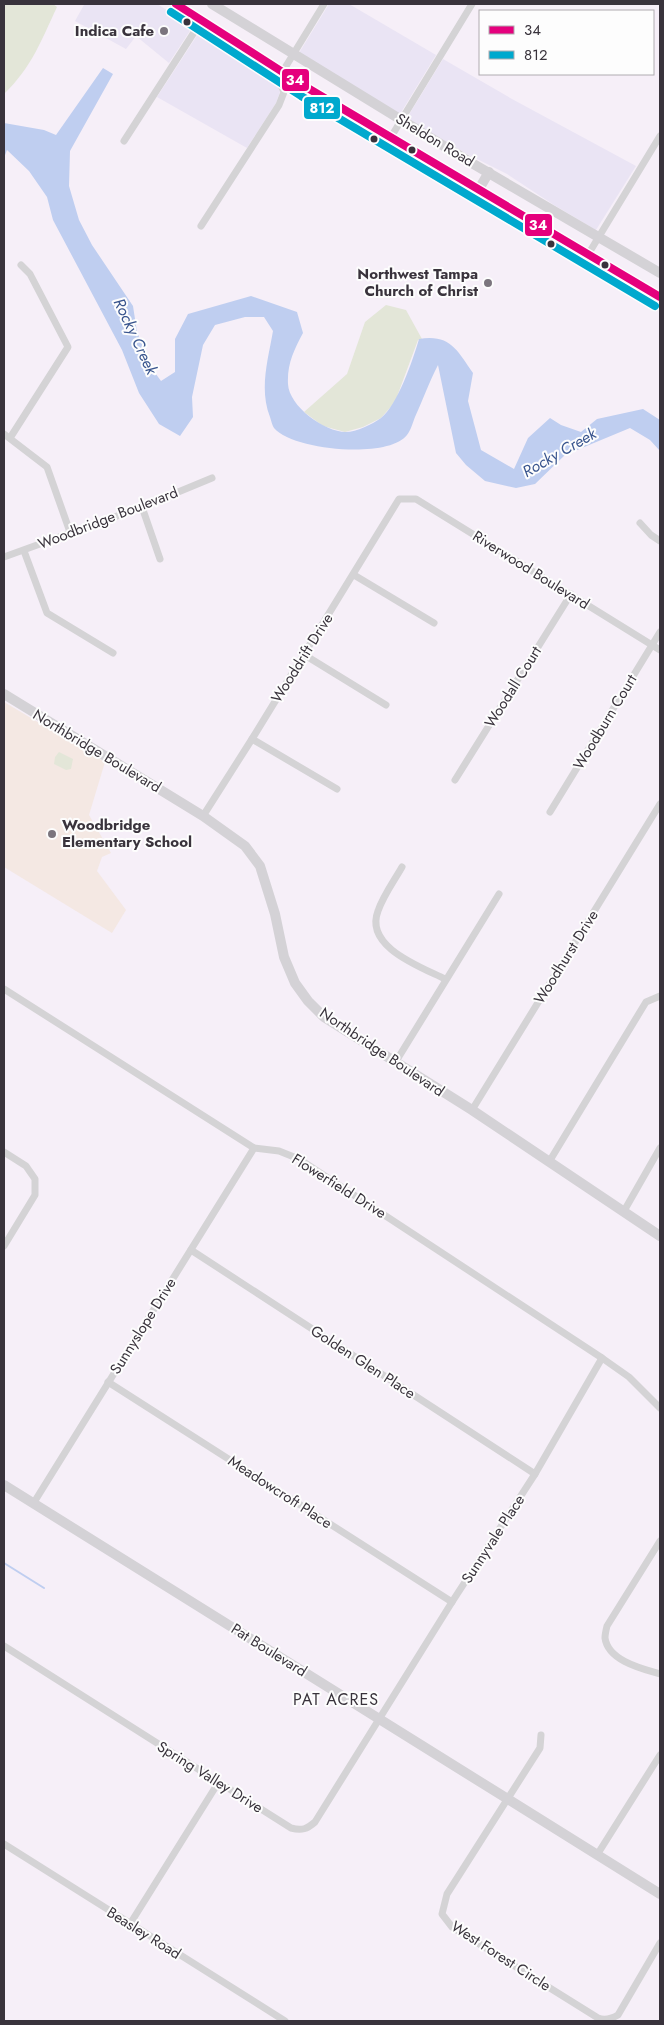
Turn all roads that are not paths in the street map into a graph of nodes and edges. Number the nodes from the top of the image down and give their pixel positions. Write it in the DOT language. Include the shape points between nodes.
graph roads {
  1 [pos="177,4"];
  2 [pos="212,4"];
  3 [pos="324,4"];
  4 [pos="472,4"];
  5 [pos="202,20"];
  6 [pos="293,54"];
  7 [pos="282,71"];
  8 [pos="401,120"];
  9 [pos="660,136"];
  10 [pos="390,137"];
  11 [pos="124,141"];
  12 [pos="489,172"];
  13 [pos="479,189"];
  14 [pos="201,226"];
  15 [pos="598,236"];
  16 [pos="589,254"];
  17 [pos="21,265"];
  18 [pos="660,273"];
  19 [pos="660,297"];
  20 [pos="7,436"];
  21 [pos="212,478"];
  22 [pos="400,499"];
  23 [pos="142,506"];
  24 [pos="640,523"];
  25 [pos="70,532"];
  26 [pos="660,540"];
  27 [pos="24,551"];
  28 [pos="4,557"];
  29 [pos="160,559"];
  30 [pos="354,575"];
  31 [pos="571,594"];
  32 [pos="434,623"];
  33 [pos="660,632"];
  34 [pos="652,645"];
  35 [pos="660,650"];
  36 [pos="113,653"];
  37 [pos="303,654"];
  38 [pos="4,694"];
  39 [pos="386,705"];
  40 [pos="252,739"];
  41 [pos="455,780"];
  42 [pos="337,789"];
  43 [pos="660,804"];
  44 [pos="550,812"];
  45 [pos="203,816"];
  46 [pos="402,867"];
  47 [pos="499,894"];
  48 [pos="445,979"];
  49 [pos="4,989"];
  50 [pos="660,996"];
  51 [pos="395,1063"];
  52 [pos="472,1110"];
  53 [pos="254,1148"];
  54 [pos="660,1148"];
  55 [pos="4,1152"];
  56 [pos="549,1162"];
  57 [pos="624,1210"];
  58 [pos="660,1236"];
  59 [pos="4,1246"];
  60 [pos="191,1250"];
  61 [pos="602,1358"];
  62 [pos="108,1382"];
  63 [pos="660,1408"];
  64 [pos="535,1474"];
  65 [pos="4,1485"];
  66 [pos="33,1504"];
  67 [pos="660,1541"];
  68 [pos="452,1602"];
  69 [pos="4,1646"];
  70 [pos="660,1674"];
  71 [pos="380,1718"];
  72 [pos="541,1735"];
  73 [pos="660,1756"];
  74 [pos="218,1783"];
  75 [pos="509,1798"];
  76 [pos="4,1844"];
  77 [pos="597,1855"];
  78 [pos="660,1894"];
  79 [pos="130,1924"];
  80 [pos="660,1943"];
  81 [pos="285,2021"];
  1 -- 5 [label="street, Sheldon Road"];
  2 -- 6 [label="street, Sheldon Road"];
  3 -- 6 [label="street"];
  4 -- 8 [label="street"];
  5 -- 7 [label="street, Sheldon Road"];
  5 -- 11 [label="street"];
  6 -- 7 [label="street"];
  6 -- 8 [label="street, Sheldon Road"];
  7 -- 10 [label="street, Sheldon Road"];
  7 -- 14 [label="street" via="280,83 284,92 279,105"];
  8 -- 10 [label="street"];
  8 -- 12 [label="street, Sheldon Road"];
  9 -- 15 [label="street"];
  10 -- 13 [label="street, Sheldon Road"];
  12 -- 13 [label="street"];
  12 -- 15 [label="street, Sheldon Road"];
  13 -- 16 [label="street, Sheldon Road"];
  15 -- 16 [label="street"];
  15 -- 18 [label="street, Sheldon Road"];
  16 -- 19 [label="street, Sheldon Road"];
  17 -- 20 [label="street" via="30,274 68,347"];
  20 -- 25 [label="street" via="47,467"];
  21 -- 23 [label="street, Woodbridge Boulevard"];
  22 -- 30 [label="street, Wooddrift Drive"];
  22 -- 31 [label="street, Riverwood Boulevard" via="416,499"];
  23 -- 25 [label="street, Woodbridge Boulevard"];
  23 -- 29 [label="street"];
  24 -- 26 [label="street"];
  25 -- 27 [label="street, Woodbridge Boulevard"];
  27 -- 28 [label="street, Woodbridge Boulevard"];
  27 -- 36 [label="street" via="47,613"];
  30 -- 32 [label="street"];
  30 -- 37 [label="street, Wooddrift Drive"];
  31 -- 34 [label="street, Riverwood Boulevard"];
  31 -- 41 [label="street, Woodall Court"];
  33 -- 34 [label="street, Woodburn Court"];
  34 -- 35 [label="street, Riverwood Boulevard"];
  34 -- 44 [label="street, Woodburn Court"];
  37 -- 39 [label="street"];
  37 -- 40 [label="street, Wooddrift Drive"];
  38 -- 45 [label="street, Northbridge Boulevard"];
  40 -- 42 [label="street"];
  40 -- 45 [label="street, Wooddrift Drive"];
  43 -- 52 [label="street, Woodhurst Drive"];
  45 -- 51 [label="street, Northbridge Boulevard" via="245,846 260,866 284,957 308,1001 324,1017"];
  46 -- 48 [label="street" via="377,912 375,925 380,938 394,952"];
  47 -- 48 [label="street"];
  48 -- 51 [label="street"];
  49 -- 53 [label="street, Flowerfield Drive"];
  50 -- 56 [label="street" via="646,1002"];
  51 -- 52 [label="street, Northbridge Boulevard"];
  52 -- 56 [label="street, Northbridge Boulevard"];
  53 -- 60 [label="street, Sunnyslope Drive"];
  53 -- 61 [label="street, Flowerfield Drive" via="279,1150 299,1159"];
  54 -- 57 [label="street"];
  55 -- 59 [label="street" via="26,1166 35,1179 35,1196"];
  56 -- 57 [label="street, Northbridge Boulevard"];
  57 -- 58 [label="street, Northbridge Boulevard"];
  60 -- 62 [label="street, Sunnyslope Drive"];
  60 -- 64 [label="street, Golden Glen Place"];
  61 -- 63 [label="street, Flowerfield Drive" via="629,1377"];
  61 -- 64 [label="street, Sunnyvale Place"];
  62 -- 66 [label="street, Sunnyslope Drive"];
  62 -- 68 [label="street, Meadowcroft Place"];
  64 -- 68 [label="street, Sunnyvale Place"];
  65 -- 66 [label="street, Pat Boulevard"];
  66 -- 71 [label="street, Pat Boulevard"];
  67 -- 70 [label="street" via="607,1626 605,1640 615,1655 637,1668"];
  68 -- 71 [label="street, Sunnyvale Place"];
  69 -- 74 [label="street, Spring Valley Drive"];
  71 -- 74 [label="street, Spring Valley Drive" via="316,1822 307,1829 291,1828"];
  71 -- 75 [label="street, Pat Boulevard"];
  72 -- 75 [label="street, West Forest Circle" via="540,1748"];
  73 -- 77 [label="street"];
  74 -- 79 [label="street"];
  75 -- 77 [label="street, Pat Boulevard"];
  75 -- 80 [label="street, West Forest Circle" via="447,1894 442,1914 452,1928 604,2020 618,2015"];
  76 -- 79 [label="street, Beasley Road"];
  77 -- 78 [label="street, Pat Boulevard"];
  79 -- 81 [label="street, Beasley Road"];
}
